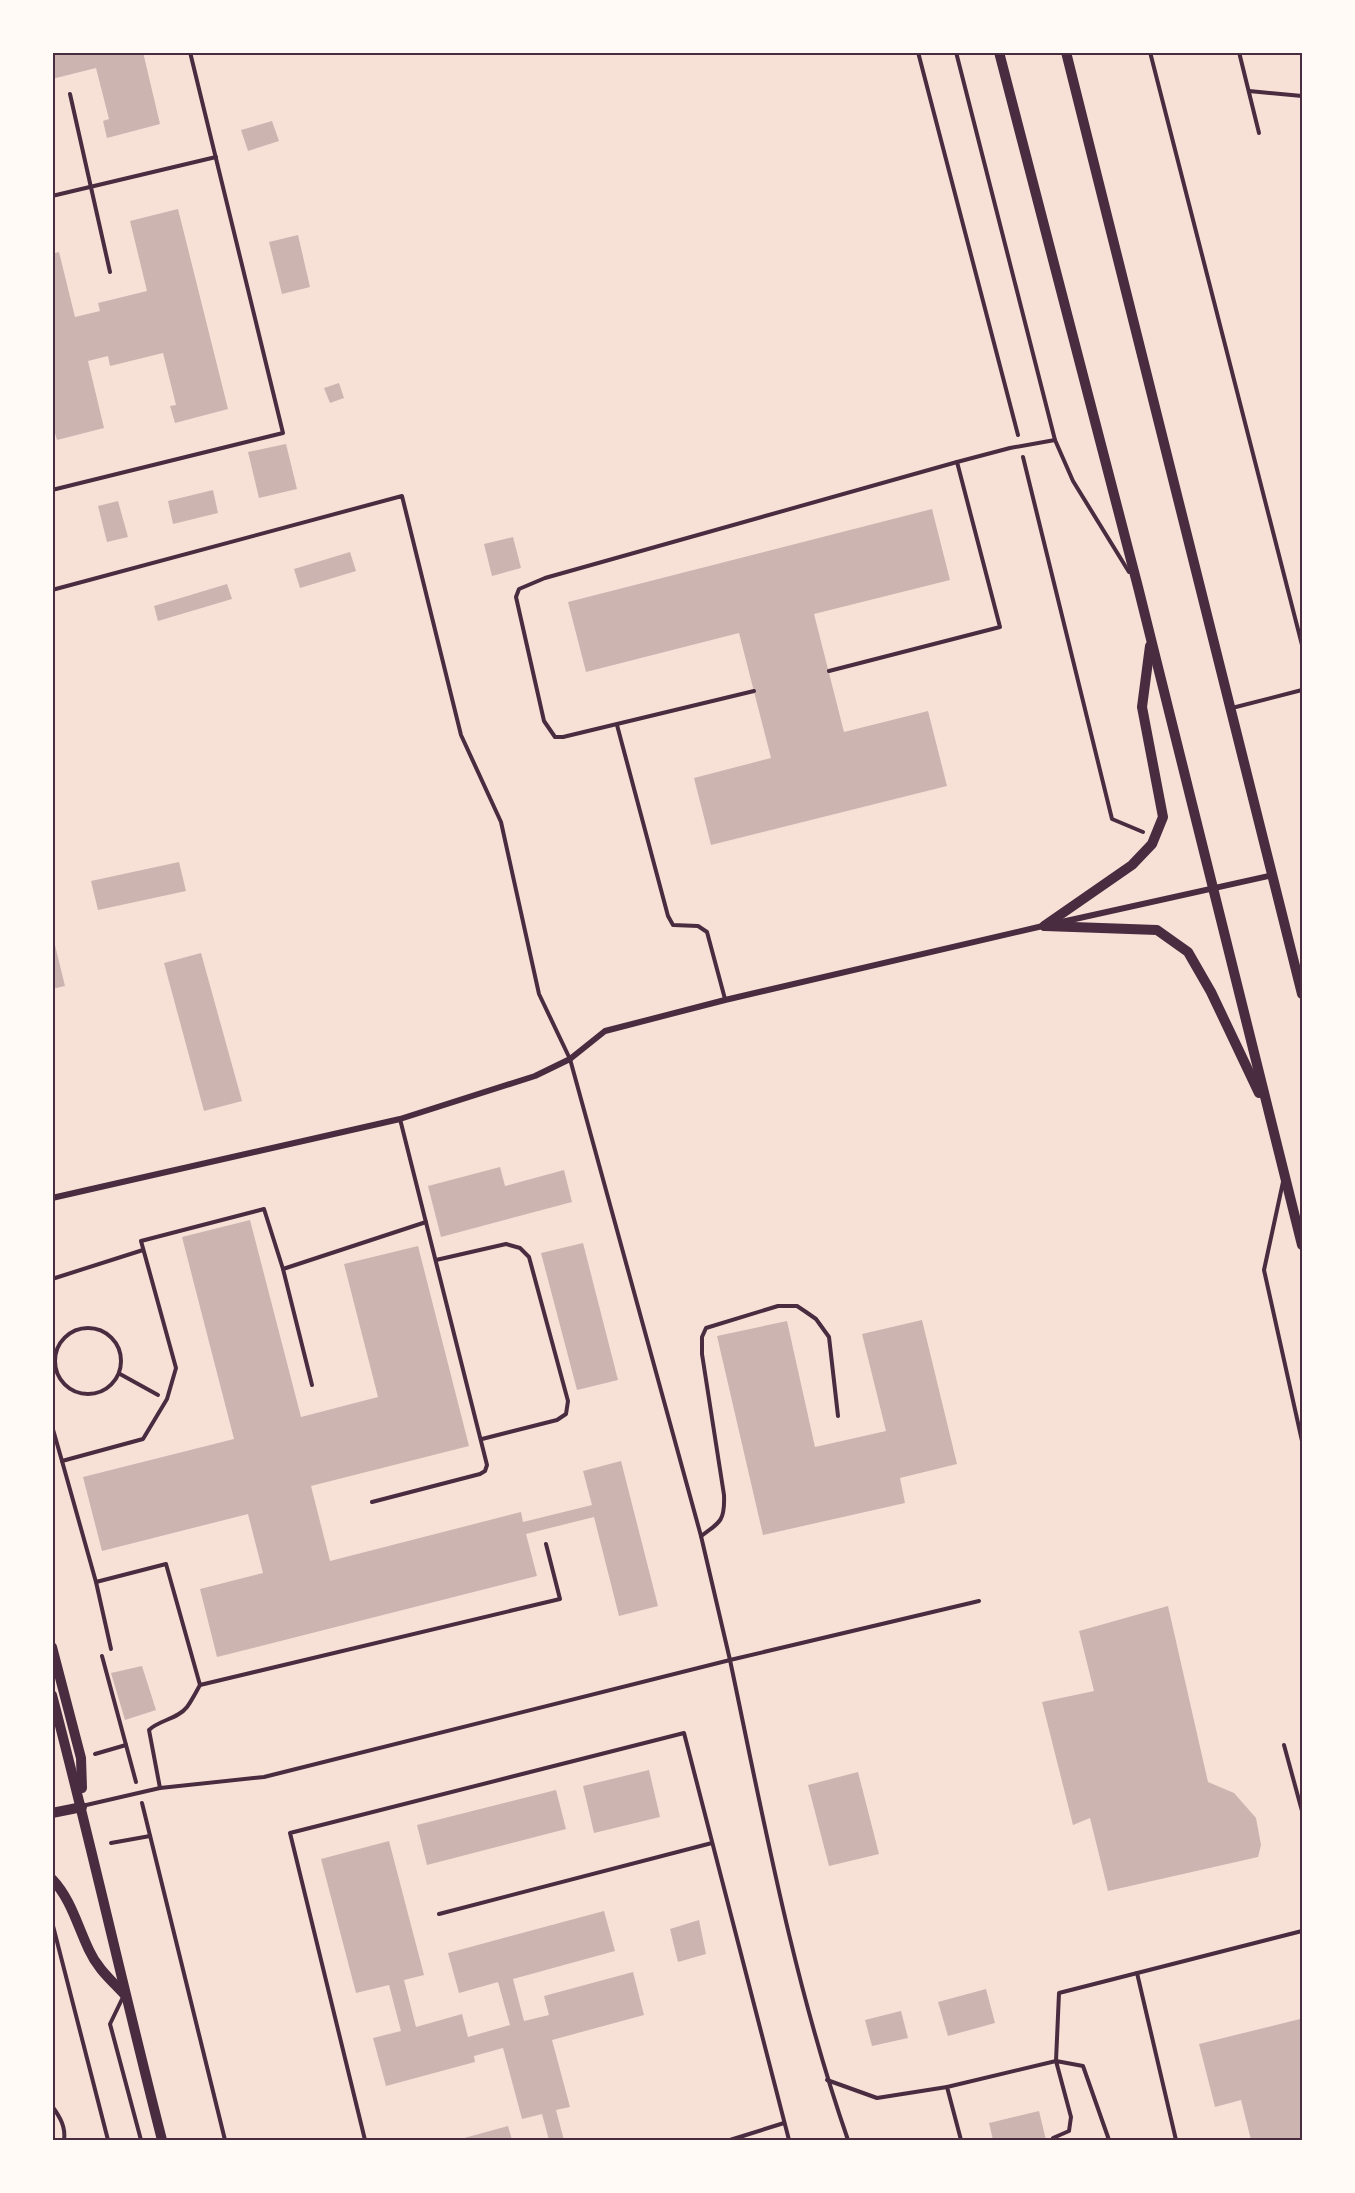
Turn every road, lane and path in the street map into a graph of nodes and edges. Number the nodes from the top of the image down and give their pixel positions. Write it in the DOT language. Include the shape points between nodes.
graph roads {
  1 [pos="190,52"];
  2 [pos="956,52"];
  3 [pos="999,52"];
  4 [pos="1066,52"];
  5 [pos="1150,52"];
  6 [pos="1239,52"];
  7 [pos="1249,91"];
  8 [pos="70,94"];
  9 [pos="1302,96"];
  10 [pos="1259,133"];
  11 [pos="216,157"];
  12 [pos="91,185"];
  13 [pos="52,196"];
  14 [pos="110,272"];
  15 [pos="1055,440"];
  16 [pos="957,462"];
  17 [pos="52,490"];
  18 [pos="1138,586"];
  19 [pos="52,590"];
  20 [pos="1151,639"];
  21 [pos="1302,645"];
  22 [pos="829,671"];
  23 [pos="1302,690"];
  24 [pos="754,691"];
  25 [pos="1231,709"];
  26 [pos="617,725"];
  27 [pos="1273,875"];
  28 [pos="1214,888"];
  29 [pos="1044,926"];
  30 [pos="1302,994"];
  31 [pos="725,1000"];
  32 [pos="570,1059"];
  33 [pos="1268,1111"];
  34 [pos="400,1119"];
  35 [pos="1285,1176"];
  36 [pos="52,1198"];
  37 [pos="426,1222"];
  38 [pos="1302,1245"];
  39 [pos="143,1250"];
  40 [pos="436,1260"];
  41 [pos="283,1269"];
  42 [pos="52,1279"];
  43 [pos="119,1374"];
  44 [pos="312,1385"];
  45 [pos="167,1399"];
  46 [pos="838,1416"];
  47 [pos="52,1426"];
  48 [pos="482,1439"];
  49 [pos="1302,1441"];
  50 [pos="62,1461"];
  51 [pos="372,1502"];
  52 [pos="701,1536"];
  53 [pos="546,1544"];
  54 [pos="96,1582"];
  55 [pos="979,1601"];
  56 [pos="52,1647"];
  57 [pos="111,1648"];
  58 [pos="730,1660"];
  59 [pos="200,1685"];
  60 [pos="52,1695"];
  61 [pos="126,1745"];
  62 [pos="1284,1745"];
  63 [pos="91,1755"];
  64 [pos="159,1788"];
  65 [pos="82,1807"];
  66 [pos="1302,1811"];
  67 [pos="52,1813"];
  68 [pos="150,1836"];
  69 [pos="712,1843"];
  70 [pos="111,1844"];
  71 [pos="52,1879"];
  72 [pos="439,1914"];
  73 [pos="52,1922"];
  74 [pos="1302,1931"];
  75 [pos="1137,1973"];
  76 [pos="124,1994"];
  77 [pos="1056,2061"];
  78 [pos="827,2080"];
  79 [pos="947,2086"];
  80 [pos="52,2106"];
  81 [pos="784,2123"];
  82 [pos="1053,2138"];
  83 [pos="64,2140"];
  84 [pos="108,2140"];
  85 [pos="141,2140"];
  86 [pos="162,2140"];
  87 [pos="365,2140"];
  88 [pos="730,2140"];
  89 [pos="789,2140"];
  90 [pos="848,2140"];
  91 [pos="961,2140"];
  92 [pos="1109,2140"];
  93 [pos="1176,2140"];
  1 -- 11 [label="lane"];
  2 -- 15 [label="lane"];
  3 -- 18 [label="street"];
  4 -- 25 [label="street"];
  5 -- 21 [label="path"];
  6 -- 7 [label="lane"];
  7 -- 9 [label="lane"];
  7 -- 10 [label="lane"];
  8 -- 12 [label="lane"];
  11 -- 12 [label="lane"];
  11 -- 17 [label="lane" via="283,433"];
  12 -- 13 [label="lane"];
  12 -- 14 [label="lane"];
  15 -- 16 [label="lane"];
  15 -- 18 [label="lane" via="1073,480"];
  16 -- 22 [label="lane" via="1000,627"];
  16 -- 26 [label="lane" via="545,578 519,589 516,597 549,730 555,737 563,737"];
  18 -- 20 [label="street"];
  19 -- 32 [label="lane" via="402,496 461,735 501,822 539,994"];
  20 -- 28 [label="street"];
  20 -- 29 [label="street" via="1142,707 1163,817 1152,844 1132,865"];
  23 -- 25 [label="lane"];
  24 -- 26 [label="lane"];
  25 -- 27 [label="street"];
  26 -- 31 [label="lane" via="668,916 673,925 698,926 707,932"];
  27 -- 28 [label="street"];
  27 -- 30 [label="street"];
  28 -- 29 [label="street"];
  28 -- 33 [label="street"];
  29 -- 31 [label="street"];
  29 -- 33 [label="street" via="1157,930 1188,952"];
  31 -- 32 [label="street" via="605,1031"];
  32 -- 34 [label="street" via="535,1076"];
  32 -- 52 [label="lane"];
  33 -- 35 [label="street"];
  34 -- 36 [label="street"];
  34 -- 37 [label="lane"];
  35 -- 38 [label="street"];
  35 -- 49 [label="lane" via="1264,1270"];
  37 -- 40 [label="lane"];
  37 -- 41 [label="lane"];
  39 -- 41 [label="lane" via="141,1241 264,1209"];
  39 -- 42 [label="lane"];
  39 -- 45 [label="lane" via="176,1368"];
  40 -- 48 [label="lane"];
  40 -- 48 [label="lane" via="506,1244 520,1248 529,1257 568,1401 566,1414 557,1420"];
  41 -- 44 [label="lane"];
  43 -- 43 [label="path" via="107,1389 88,1395 70,1390 57,1376 54,1356 62,1339 78,1328 97,1328 113,1338 122,1355"];
  43 -- 45 [label="path"];
  45 -- 50 [label="lane" via="143,1439"];
  46 -- 52 [label="lane" via="829,1337 797,1306 778,1306 706,1328 702,1354 725,1509 718,1524"];
  47 -- 50 [label="lane"];
  48 -- 51 [label="lane" via="487,1465 480,1474"];
  50 -- 54 [label="lane"];
  52 -- 58 [label="lane"];
  53 -- 59 [label="lane" via="560,1599"];
  54 -- 57 [label="lane"];
  54 -- 59 [label="lane" via="166,1564"];
  55 -- 58 [label="lane"];
  56 -- 65 [label="street" via="81,1758"];
  58 -- 64 [label="lane" via="264,1777"];
  58 -- 78 [label="lane" via="784,1919"];
  59 -- 64 [label="lane" via="186,1708 148,1730"];
  60 -- 65 [label="street"];
  61 -- 63 [label="path"];
  62 -- 66 [label="lane"];
  64 -- 65 [label="lane"];
  65 -- 67 [label="street"];
  65 -- 76 [label="street"];
  68 -- 70 [label="path"];
  69 -- 72 [label="lane"];
  69 -- 81 [label="lane"];
  69 -- 87 [label="lane" via="684,1733 291,1833"];
  71 -- 76 [label="street" via="70,1903 100,1969"];
  73 -- 84 [label="path"];
  74 -- 75 [label="lane"];
  75 -- 77 [label="lane" via="1059,1993"];
  75 -- 93 [label="lane"];
  76 -- 85 [label="lane" via="110,2024"];
  76 -- 86 [label="street"];
  77 -- 79 [label="lane"];
  77 -- 82 [label="lane" via="1071,2117 1069,2131"];
  77 -- 92 [label="lane" via="1083,2066"];
  78 -- 79 [label="lane" via="877,2098"];
  78 -- 90 [label="lane"];
  79 -- 91 [label="lane"];
  80 -- 83 [label="path" via="66,2133"];
  81 -- 88 [label="lane"];
  81 -- 89 [label="lane"];
}
